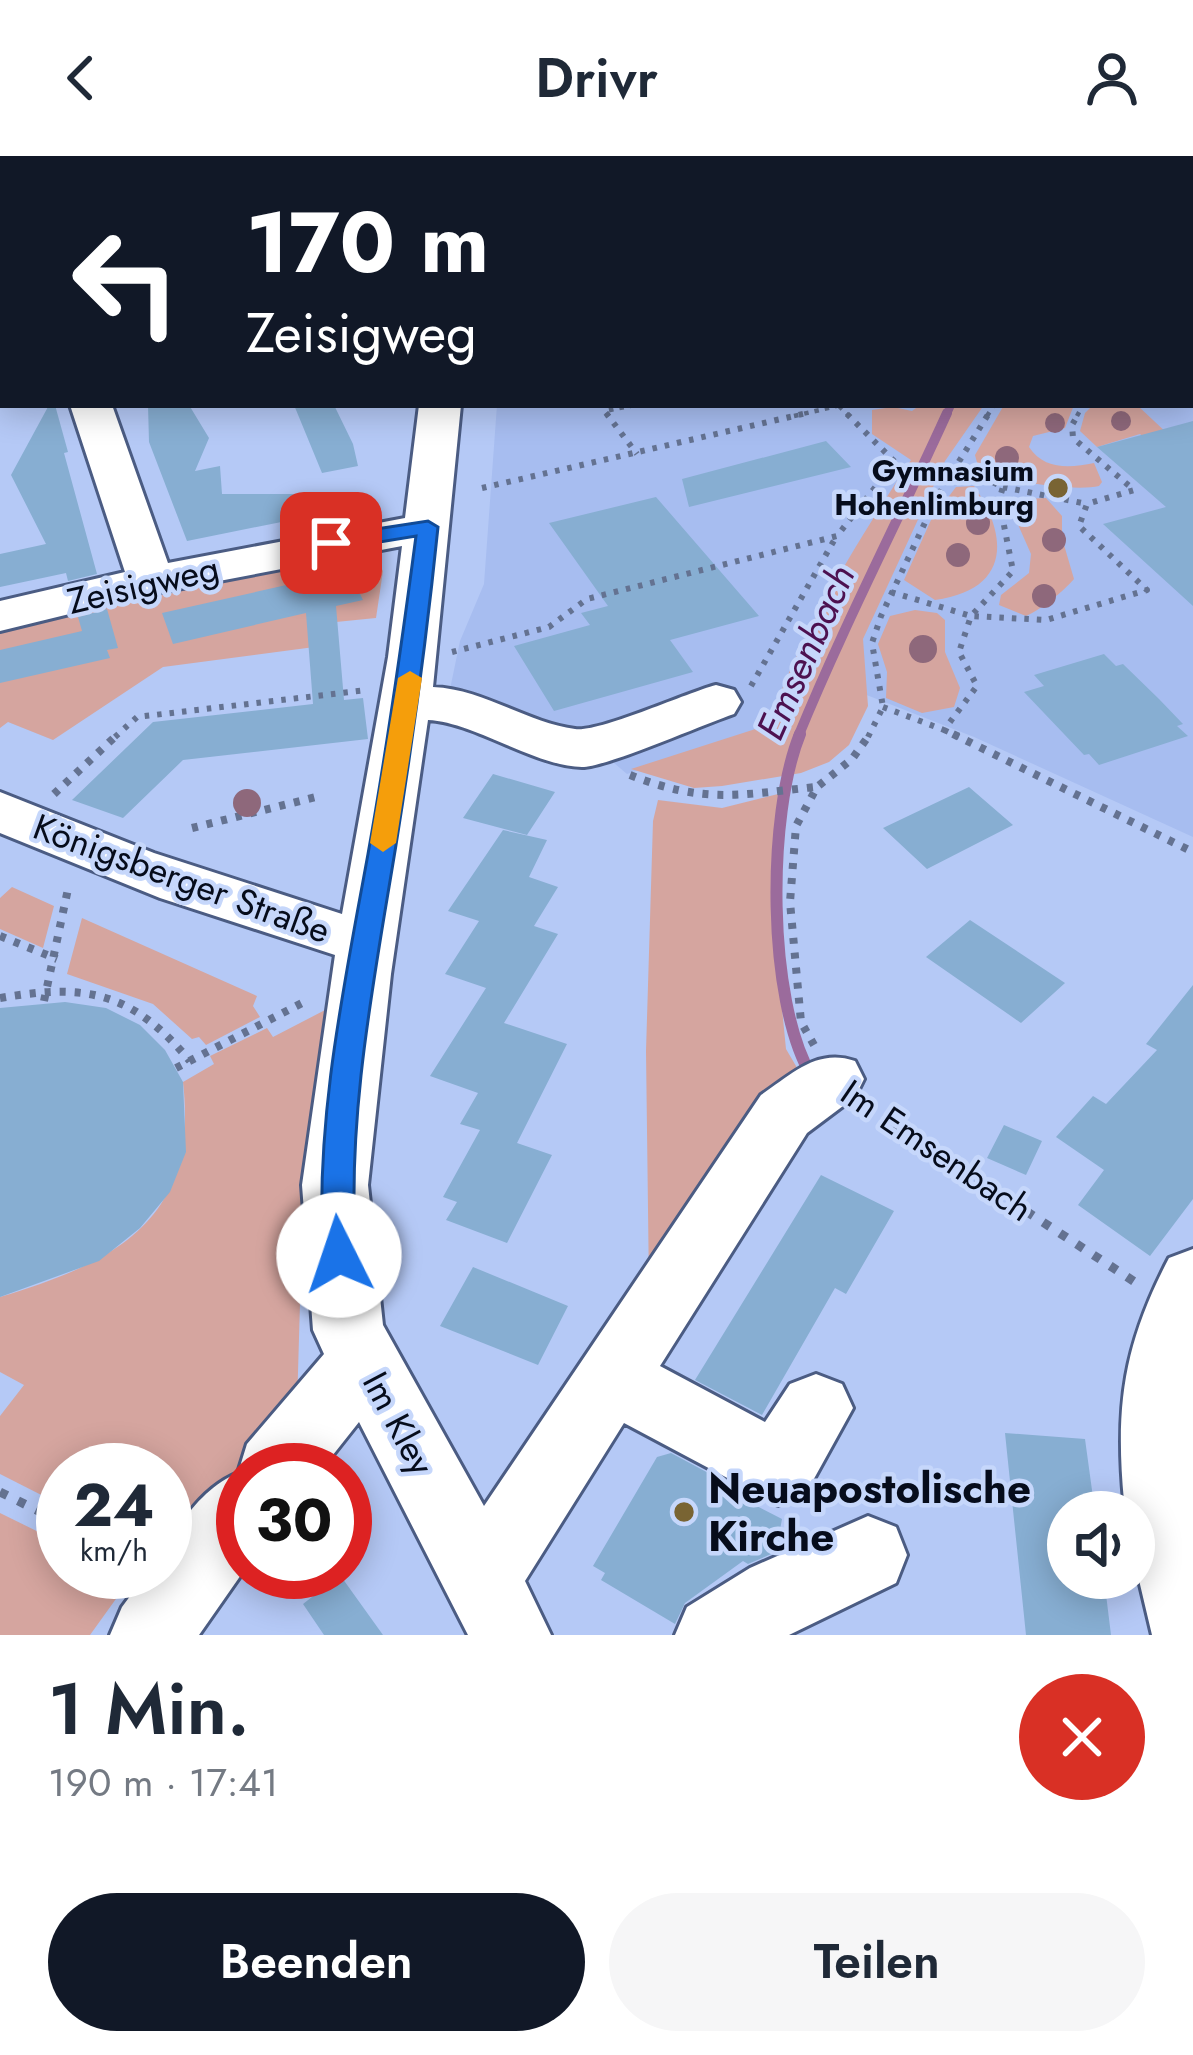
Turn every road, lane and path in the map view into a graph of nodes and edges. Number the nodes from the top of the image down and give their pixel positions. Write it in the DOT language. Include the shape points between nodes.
graph roads {
  1 [pos="92,408"];
  2 [pos="440,408"];
  3 [pos="620,408"];
  4 [pos="828,408"];
  5 [pos="843,408"];
  6 [pos="992,408"];
  7 [pos="1080,408"];
  8 [pos="637,454"];
  9 [pos="956,465"];
  10 [pos="1004,487"];
  11 [pos="482,488"];
  12 [pos="1087,505"];
  13 [pos="428,527"];
  14 [pos="837,536"];
  15 [pos="151,580"];
  16 [pos="891,592"];
  17 [pos="0,616"];
  18 [pos="971,616"];
  19 [pos="451,652"];
  20 [pos="408,694"];
  21 [pos="716,702"];
  22 [pos="883,707"];
  23 [pos="944,730"];
  24 [pos="582,749"];
  25 [pos="818,787"];
  26 [pos="316,796"];
  27 [pos="24,805"];
  28 [pos="192,828"];
  29 [pos="1193,852"];
  30 [pos="68,890"];
  31 [pos="0,936"];
  32 [pos="365,943"];
  33 [pos="57,959"];
  34 [pos="48,988"];
  35 [pos="0,998"];
  36 [pos="44,1001"];
  37 [pos="302,1004"];
  38 [pos="190,1060"];
  39 [pos="176,1068"];
  40 [pos="833,1079"];
  41 [pos="1184,1294"];
  42 [pos="365,1359"];
  43 [pos="614,1379"];
  44 [pos="816,1408"];
  45 [pos="296,1443"];
  46 [pos="0,1492"];
  47 [pos="36,1510"];
  48 [pos="216,1545"];
  49 [pos="868,1555"];
  50 [pos="497,1606"];
  51 [pos="150,1635"];
  52 [pos="716,1635"];
  53 [pos="1192,1635"];
  1 -- 15 [label="street"];
  2 -- 13 [label="street, Im Kley"];
  3 -- 8 [label="path" via="605,411"];
  4 -- 8 [label="path"];
  5 -- 14 [label="path" via="895,462"];
  6 -- 9 [label="path"];
  7 -- 12 [label="path" via="1072,438 1135,490"];
  8 -- 11 [label="path"];
  9 -- 10 [label="path"];
  9 -- 16 [label="path"];
  10 -- 12 [label="path"];
  10 -- 18 [label="path" via="999,500 1013,571"];
  12 -- 18 [label="path" via="1079,526 1147,590 1046,620"];
  13 -- 15 [label="street, Zeisigweg"];
  13 -- 20 [label="street, Im Kley"];
  14 -- 19 [label="path" via="587,599 549,627"];
  14 -- 21 [label="path" via="747,691"];
  15 -- 17 [label="street, Zeisigweg"];
  16 -- 18 [label="path"];
  16 -- 22 [label="path" via="872,643"];
  18 -- 23 [label="path" via="959,652 977,686"];
  20 -- 24 [label="street"];
  20 -- 27 [label="path" via="137,717"];
  20 -- 32 [label="street, Im Kley"];
  21 -- 24 [label="street"];
  22 -- 23 [label="path"];
  22 -- 25 [label="path" via="860,749"];
  23 -- 29 [label="path"];
  24 -- 25 [label="path" via="679,794"];
  25 -- 40 [label="path, Im Emsenbach" via="796,826 790,902 801,1022"];
  26 -- 28 [label="path"];
  27 -- 32 [label="street, Königsberger Straße" via="75,845"];
  30 -- 33 [label="path"];
  31 -- 33 [label="path"];
  32 -- 42 [label="street, Im Kley" via="335,1184 341,1291 348,1330"];
  33 -- 34 [label="path"];
  34 -- 35 [label="path"];
  34 -- 36 [label="path"];
  34 -- 38 [label="path" via="82,990 147,1012"];
  37 -- 38 [label="path"];
  38 -- 39 [label="path"];
  40 -- 41 [label="path, Im Emsenbach" via="889,1125"];
  40 -- 43 [label="street, Im Kley" via="784,1114"];
  41 -- 53 [label="street" via="1160,1372 1154,1430"];
  42 -- 45 [label="street"];
  42 -- 50 [label="street, Im Kley"];
  43 -- 44 [label="street" via="778,1469"];
  43 -- 50 [label="street, Im Kley"];
  46 -- 47 [label="path"];
  48 -- 51 [label="street"];
  49 -- 52 [label="street"];
}
